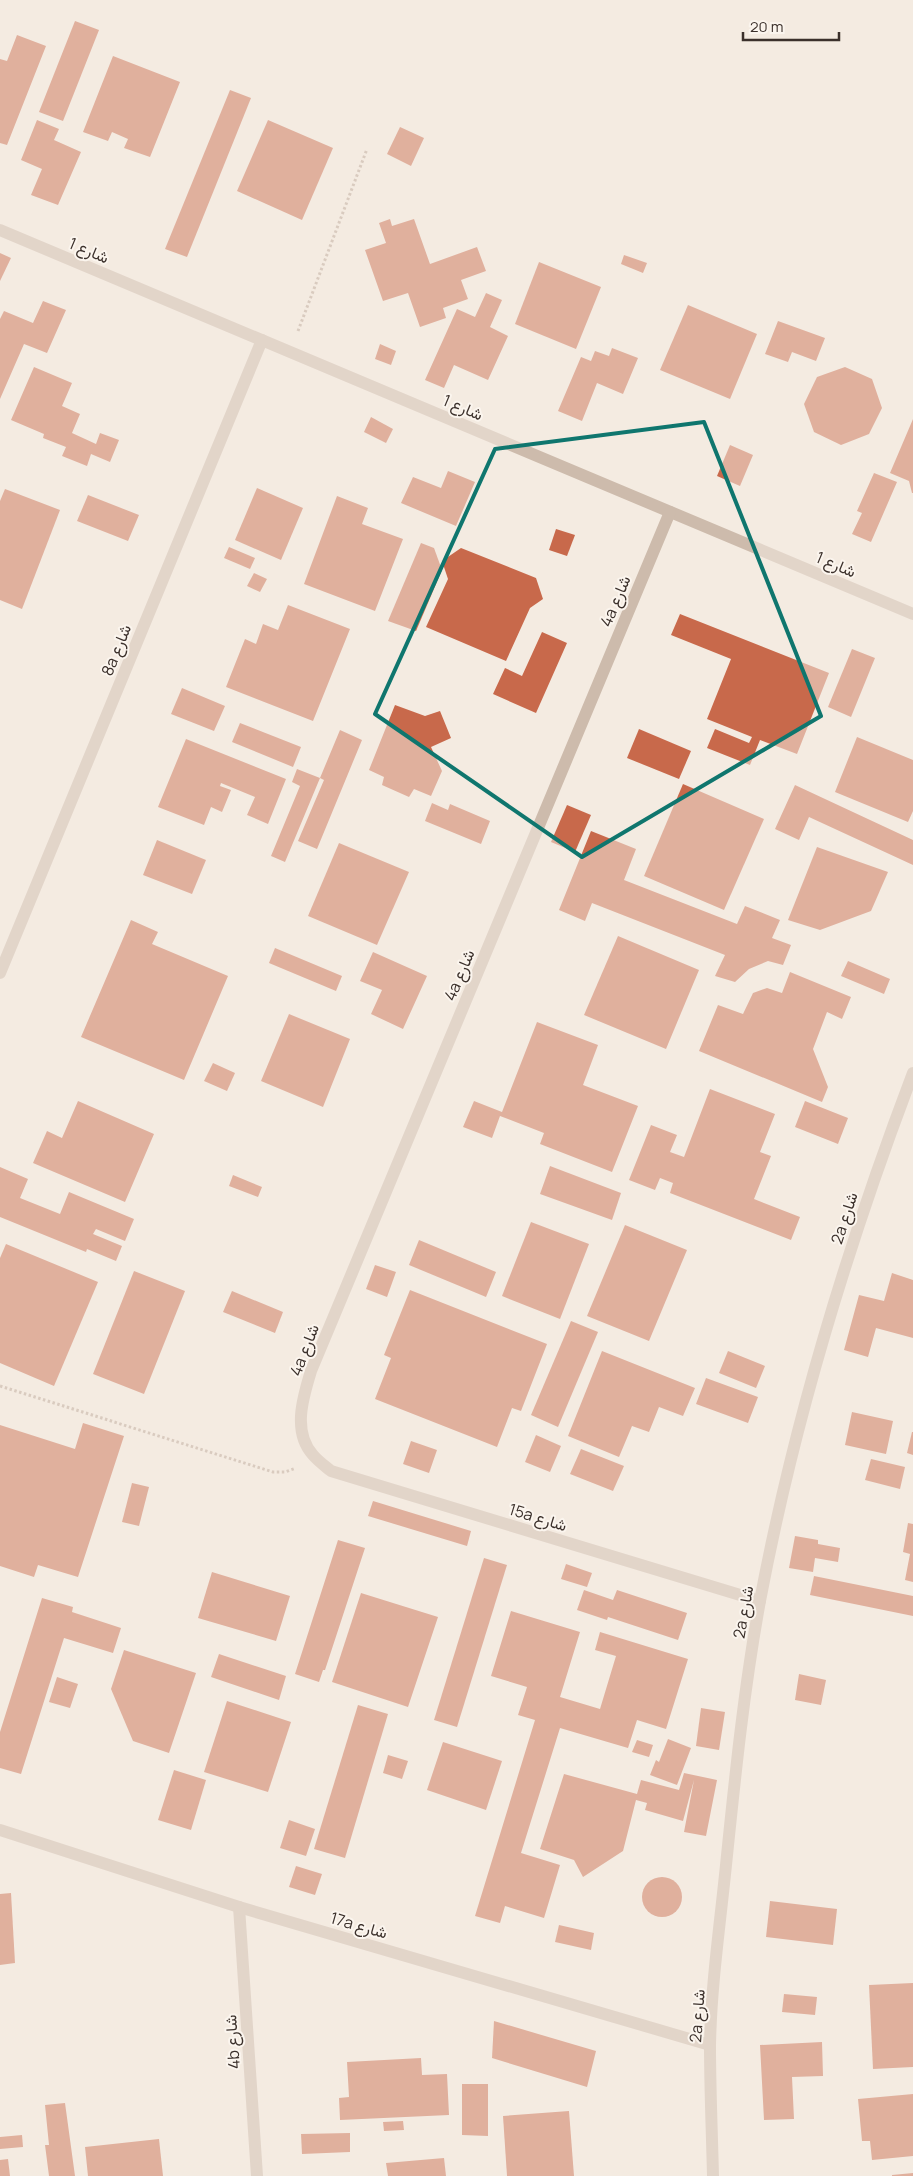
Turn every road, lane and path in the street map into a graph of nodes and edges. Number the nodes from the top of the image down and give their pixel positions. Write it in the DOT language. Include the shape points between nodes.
graph roads {
  1 [pos="367,149"];
  2 [pos="0,230"];
  3 [pos="262,340"];
  4 [pos="290,352"];
  5 [pos="670,512"];
  6 [pos="913,614"];
  7 [pos="0,973"];
  8 [pos="913,1073"];
  9 [pos="0,1386"];
  10 [pos="312,1454"];
  11 [pos="760,1601"];
  12 [pos="0,1830"];
  13 [pos="239,1907"];
  14 [pos="710,2044"];
  15 [pos="258,2176"];
  16 [pos="713,2176"];
  1 -- 4 [label="path"];
  2 -- 3 [label="street, شارع 1"];
  3 -- 4 [label="street, شارع 1"];
  3 -- 7 [label="street, 8a شارع"];
  4 -- 5 [label="street, شارع 1"];
  5 -- 6 [label="street, شارع 1"];
  5 -- 10 [label="street, 4a شارع" via="311,1371 303,1398 300,1428"];
  8 -- 11 [label="street, 2a شارع" via="879,1163 832,1307 792,1453"];
  9 -- 10 [label="path" via="273,1472 297,1468"];
  10 -- 11 [label="street, 15a شارع" via="331,1471"];
  11 -- 14 [label="street, 2a شارع" via="730,1822"];
  12 -- 13 [label="street, 17a شارع"];
  13 -- 14 [label="street, 17a شارع"];
  13 -- 15 [label="street, 4b شارع"];
  14 -- 16 [label="street, 2a شارع"];
}
